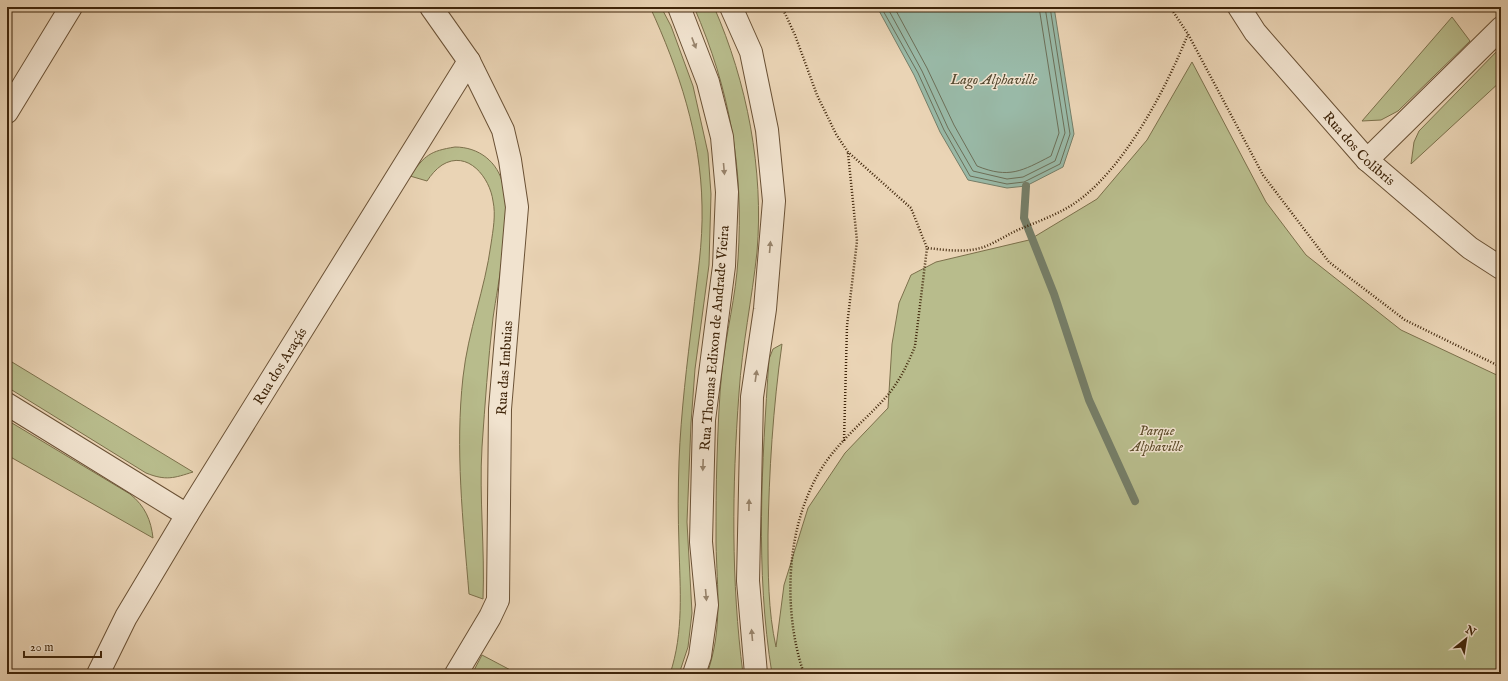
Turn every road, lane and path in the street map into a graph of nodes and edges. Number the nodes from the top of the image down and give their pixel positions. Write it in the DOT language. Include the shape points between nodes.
graph roads {
  1 [pos="71,7"];
  2 [pos="431,7"];
  3 [pos="680,7"];
  4 [pos="731,7"];
  5 [pos="782,7"];
  6 [pos="1170,7"];
  7 [pos="1240,7"];
  8 [pos="1501,28"];
  9 [pos="1188,34"];
  10 [pos="468,61"];
  11 [pos="7,112"];
  12 [pos="848,152"];
  13 [pos="1367,160"];
  14 [pos="928,248"];
  15 [pos="1501,268"];
  16 [pos="1501,367"];
  17 [pos="7,404"];
  18 [pos="844,441"];
  19 [pos="186,515"];
  20 [pos="98,674"];
  21 [pos="456,674"];
  22 [pos="694,674"];
  23 [pos="756,674"];
  24 [pos="804,674"];
  1 -- 11 [label="street"];
  2 -- 10 [label="street, Rua das Imbuias"];
  3 -- 22 [label="street, Rua Thomas Edixon de Andrade Vieira, one-way" via="708,82 722,137 727,192 724,266 704,420 701,542 707,604 700,656"];
  23 -- 4 [label="street, one-way" via="748,581 752,397 765,309 774,201 767,130 750,52"];
  5 -- 12 [label="path" via="820,102"];
  6 -- 9 [label="path"];
  7 -- 13 [label="street, Rua dos Colibris" via="1255,32"];
  8 -- 13 [label="street"];
  9 -- 14 [label="path" via="1168,80 1123,154 1090,190 1073,204 974,250"];
  9 -- 16 [label="path" via="1263,175 1329,262 1405,320"];
  10 -- 19 [label="street, Rua dos Araçás"];
  10 -- 21 [label="street, Rua das Imbuias" via="503,130 517,207 500,409 498,600"];
  12 -- 14 [label="path" via="911,208"];
  12 -- 18 [label="path" via="857,241 847,326"];
  13 -- 15 [label="street, Rua dos Colibris" via="1470,248"];
  14 -- 18 [label="path" via="915,346 910,360 888,396"];
  17 -- 19 [label="street"];
  18 -- 24 [label="path" via="814,480 802,508 797,530 791,602 798,656"];
  19 -- 20 [label="street, Rua dos Araçás" via="126,617"];
}
